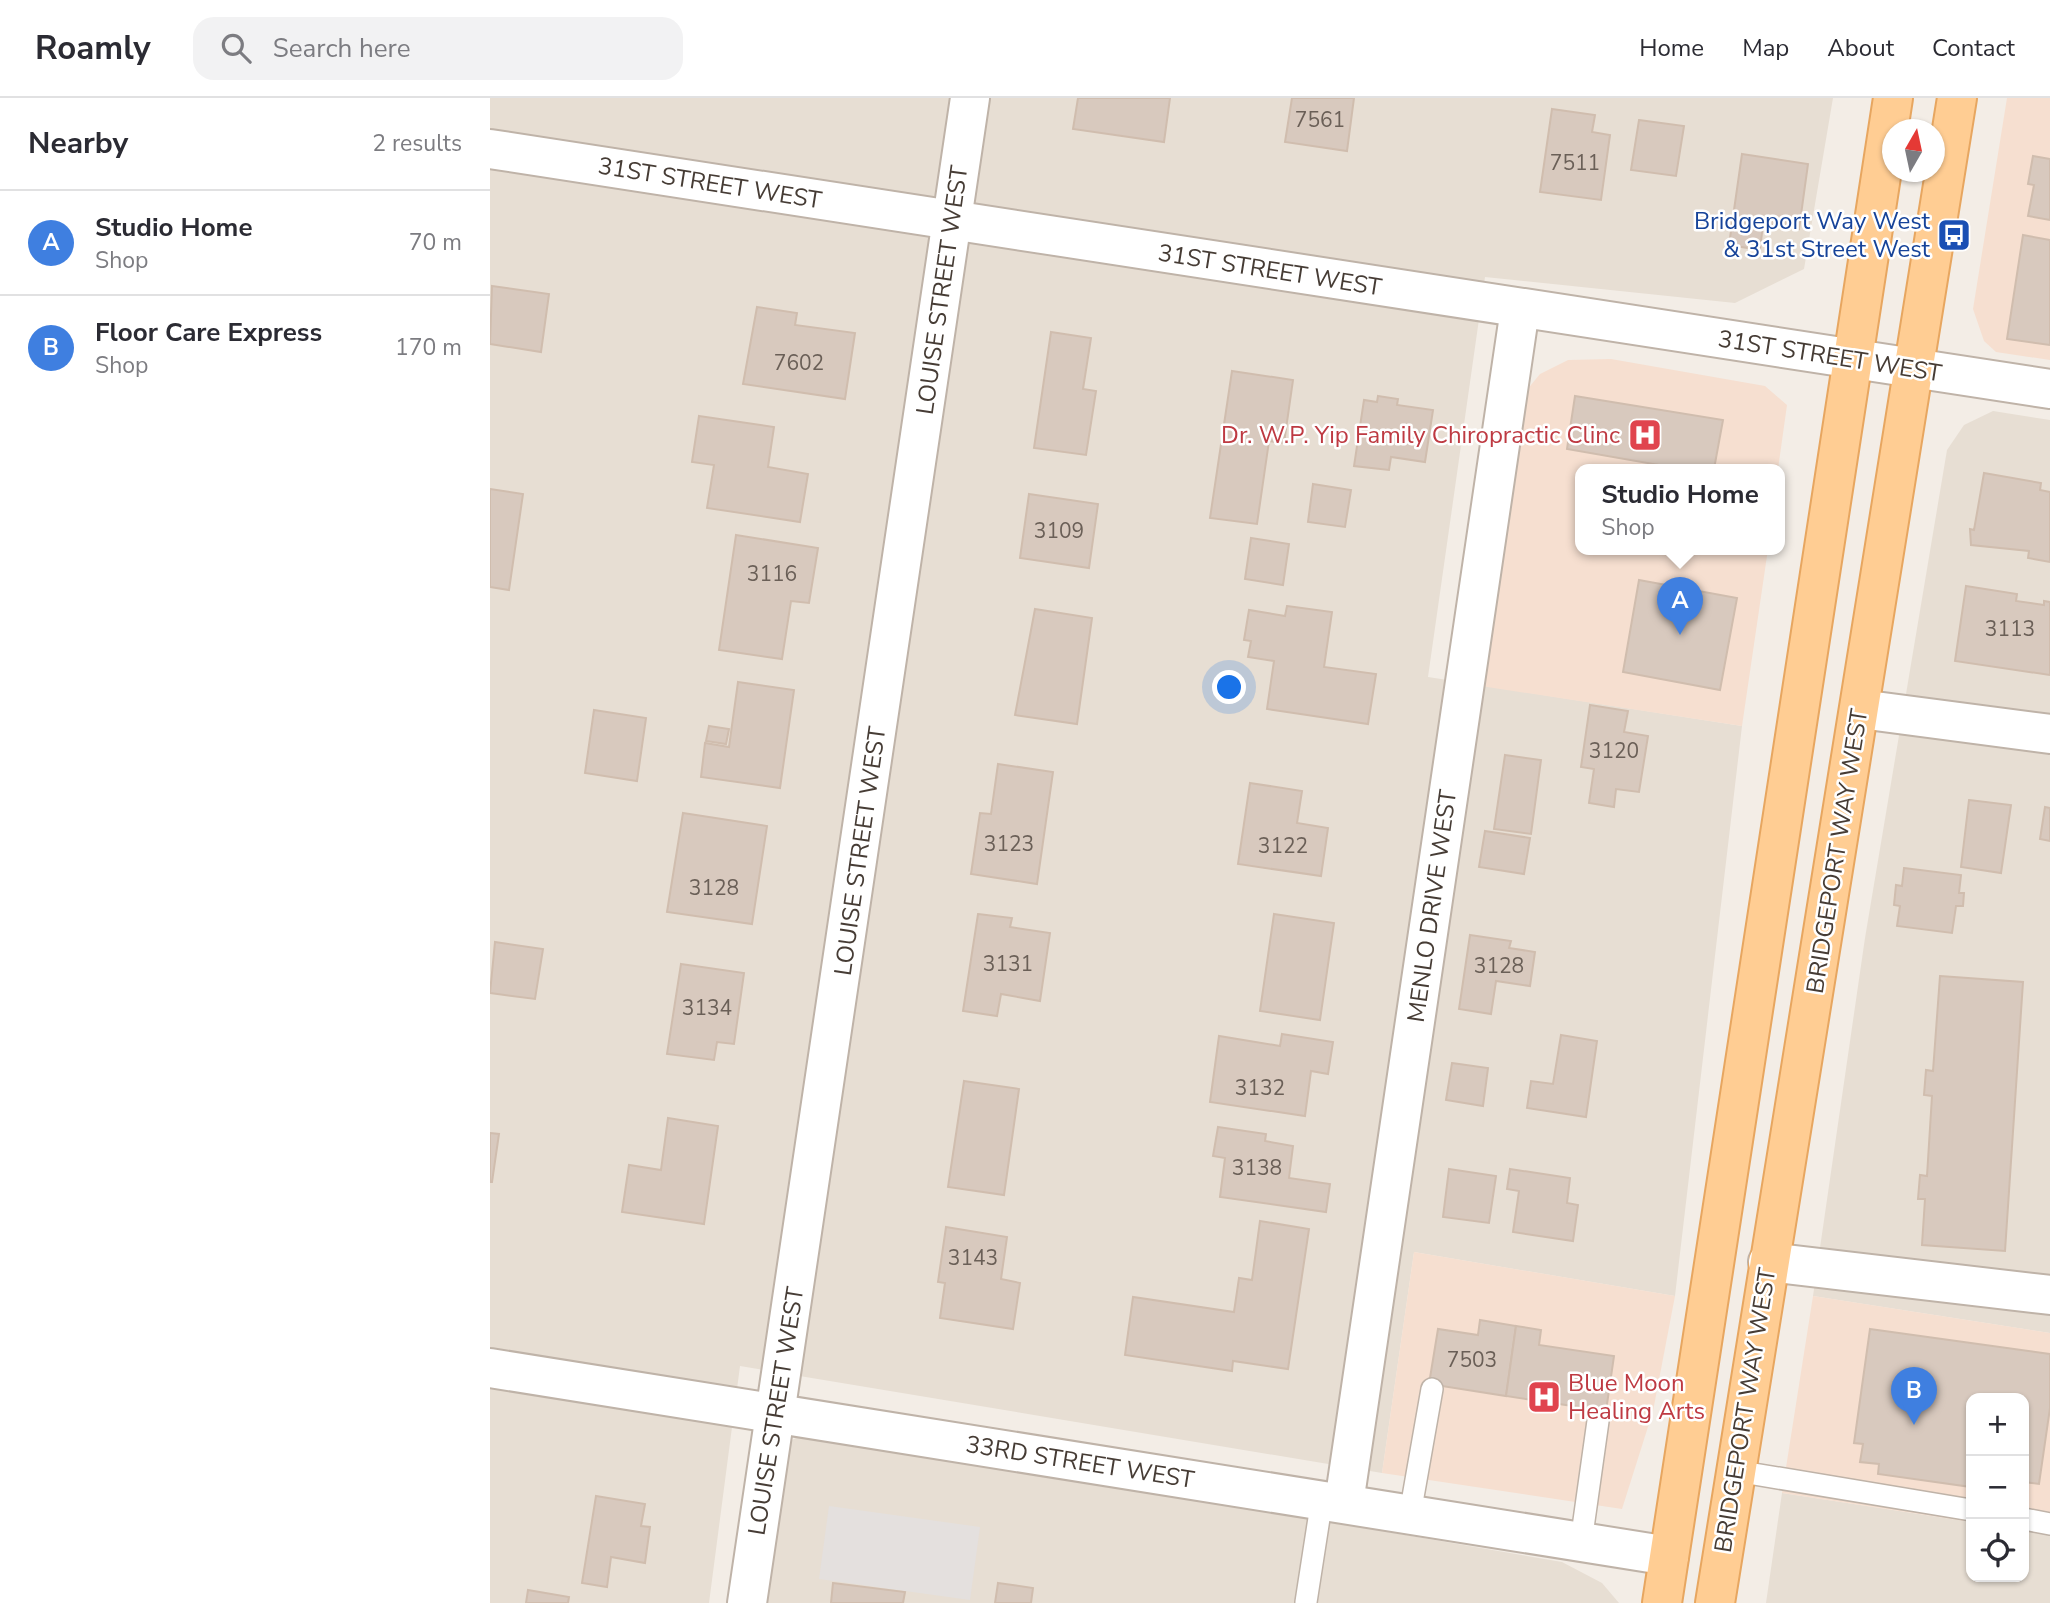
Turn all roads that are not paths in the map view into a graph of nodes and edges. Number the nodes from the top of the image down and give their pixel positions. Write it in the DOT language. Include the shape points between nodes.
graph roads {
  1 [pos="970,98"];
  2 [pos="1893,98"];
  3 [pos="1957,98"];
  4 [pos="490,149"];
  5 [pos="952,220"];
  6 [pos="1520,309"];
  7 [pos="1852,360"];
  8 [pos="1914,369"];
  9 [pos="2050,389"];
  10 [pos="1860,709"];
  11 [pos="2050,734"];
  12 [pos="1768,1262"];
  13 [pos="2050,1294"];
  14 [pos="490,1368"];
  15 [pos="1432,1389"];
  16 [pos="777,1414"];
  17 [pos="1598,1421"];
  18 [pos="1736,1471"];
  19 [pos="1333,1501"];
  20 [pos="1966,1509"];
  21 [pos="1410,1514"];
  22 [pos="2029,1520"];
  23 [pos="2050,1524"];
  24 [pos="1581,1542"];
  25 [pos="1670,1556"];
  26 [pos="1306,1602"];
  27 [pos="747,1603"];
  28 [pos="1662,1603"];
  29 [pos="1715,1603"];
  1 -- 5 [label="street, LOUISE STREET WEST"];
  2 -- 7 [label="main road"];
  3 -- 8 [label="main road, BRIDGEPORT WAY WEST"];
  4 -- 5 [label="street, 31ST STREET WEST"];
  5 -- 6 [label="street, 31ST STREET WEST"];
  5 -- 16 [label="street, LOUISE STREET WEST"];
  6 -- 7 [label="street, 31ST STREET WEST"];
  6 -- 19 [label="street, MENLO DRIVE WEST"];
  7 -- 8 [label="street, 31ST STREET WEST"];
  7 -- 25 [label="main road"];
  8 -- 9 [label="street, 31ST STREET WEST"];
  8 -- 10 [label="main road, BRIDGEPORT WAY WEST"];
  10 -- 11 [label="street"];
  10 -- 12 [label="main road, BRIDGEPORT WAY WEST"];
  12 -- 13 [label="street"];
  12 -- 18 [label="main road, BRIDGEPORT WAY WEST"];
  14 -- 16 [label="street, 33RD STREET WEST"];
  15 -- 21 [label="lane"];
  16 -- 19 [label="street, 33RD STREET WEST"];
  16 -- 27 [label="street, LOUISE STREET WEST"];
  17 -- 24 [label="lane"];
  18 -- 20 [label="lane"];
  18 -- 29 [label="main road, BRIDGEPORT WAY WEST"];
  19 -- 21 [label="street, 33RD STREET WEST"];
  19 -- 26 [label="lane"];
  21 -- 24 [label="street, 33RD STREET WEST"];
  22 -- 23 [label="lane"];
  24 -- 25 [label="street, 33RD STREET WEST"];
  25 -- 28 [label="main road"];
}
